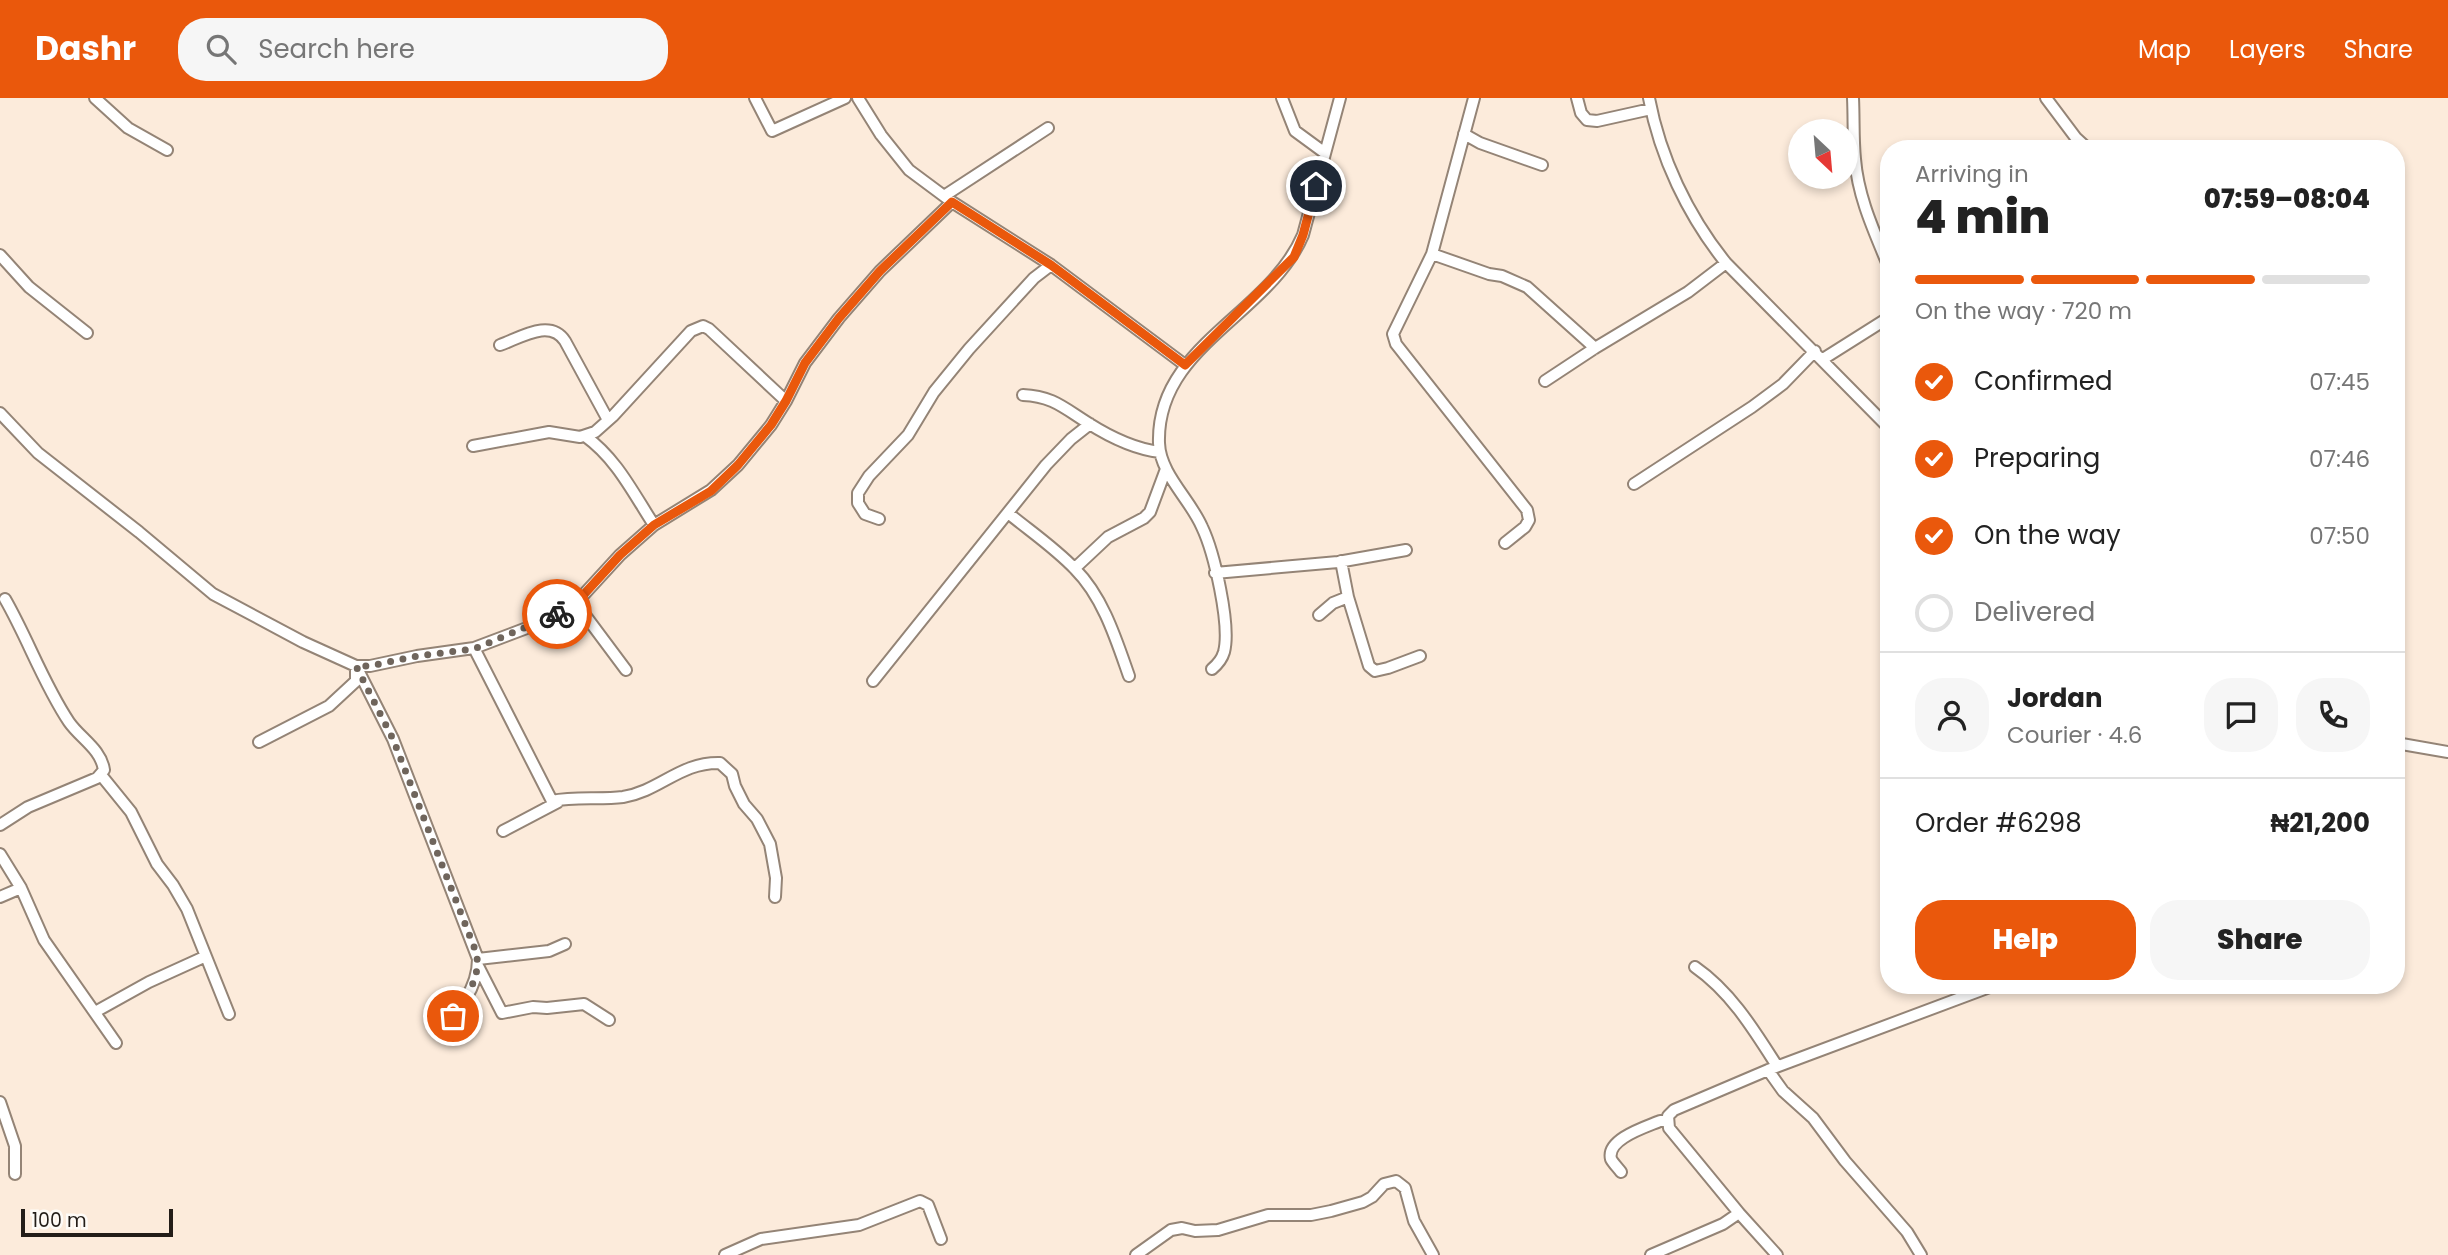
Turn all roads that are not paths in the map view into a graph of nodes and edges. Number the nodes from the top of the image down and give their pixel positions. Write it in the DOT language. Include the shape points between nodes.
graph roads {
  1 [pos="95,98"];
  2 [pos="755,98"];
  3 [pos="845,98"];
  4 [pos="874,98"];
  5 [pos="1282,98"];
  6 [pos="1340,98"];
  7 [pos="1474,98"];
  8 [pos="1577,98"];
  9 [pos="1853,98"];
  10 [pos="2046,98"];
  11 [pos="860,101"];
  12 [pos="1650,103"];
  13 [pos="1048,128"];
  14 [pos="1464,134"];
  15 [pos="2078,140"];
  16 [pos="167,150"];
  17 [pos="1325,153"];
  18 [pos="1542,165"];
  19 [pos="948,199"];
  20 [pos="1880,245"];
  21 [pos="1432,254"];
  22 [pos="0,255"];
  23 [pos="1726,263"];
  24 [pos="1051,265"];
  25 [pos="1880,322"];
  26 [pos="87,333"];
  27 [pos="500,345"];
  28 [pos="1595,348"];
  29 [pos="1819,355"];
  30 [pos="1185,365"];
  31 [pos="1545,381"];
  32 [pos="1023,395"];
  33 [pos="786,401"];
  34 [pos="0,414"];
  35 [pos="1880,419"];
  36 [pos="608,420"];
  37 [pos="1090,424"];
  38 [pos="590,434"];
  39 [pos="473,446"];
  40 [pos="1160,452"];
  41 [pos="1166,469"];
  42 [pos="1634,484"];
  43 [pos="1007,513"];
  44 [pos="879,519"];
  45 [pos="654,525"];
  46 [pos="1505,543"];
  47 [pos="1406,550"];
  48 [pos="1342,561"];
  49 [pos="1075,568"];
  50 [pos="1215,573"];
  51 [pos="1348,597"];
  52 [pos="5,599"];
  53 [pos="576,603"];
  54 [pos="1319,615"];
  55 [pos="474,649"];
  56 [pos="1420,656"];
  57 [pos="356,666"];
  58 [pos="1212,669"];
  59 [pos="626,670"];
  60 [pos="1129,676"];
  61 [pos="873,681"];
  62 [pos="259,742"];
  63 [pos="2405,745"];
  64 [pos="2448,752"];
  65 [pos="101,775"];
  66 [pos="564,799"];
  67 [pos="0,825"];
  68 [pos="503,831"];
  69 [pos="0,854"];
  70 [pos="21,888"];
  71 [pos="0,897"];
  72 [pos="775,897"];
  73 [pos="565,944"];
  74 [pos="204,957"];
  75 [pos="478,963"];
  76 [pos="1695,967"];
  77 [pos="1971,994"];
  78 [pos="95,1012"];
  79 [pos="229,1014"];
  80 [pos="609,1020"];
  81 [pos="436,1029"];
  82 [pos="116,1043"];
  83 [pos="1772,1068"];
  84 [pos="0,1102"];
  85 [pos="1668,1121"];
  86 [pos="1621,1172"];
  87 [pos="15,1174"];
  88 [pos="1739,1213"];
  89 [pos="941,1239"];
  90 [pos="725,1255"];
  91 [pos="1136,1255"];
  92 [pos="1433,1255"];
  93 [pos="1651,1255"];
  94 [pos="1777,1255"];
  95 [pos="1921,1255"];
  1 -- 16 [label="street" via="128,128"];
  2 -- 3 [label="street" via="772,131"];
  4 -- 11 [label="street"];
  5 -- 17 [label="street" via="1295,131"];
  6 -- 17 [label="street"];
  7 -- 14 [label="street"];
  8 -- 12 [label="street" via="1587,120 1597,121"];
  9 -- 20 [label="street" via="1860,187"];
  10 -- 15 [label="street"];
  11 -- 19 [label="street" via="909,170"];
  12 -- 23 [label="street" via="1678,185 1707,239"];
  13 -- 19 [label="street"];
  14 -- 18 [label="street"];
  14 -- 21 [label="street"];
  17 -- 30 [label="street" via="1294,257"];
  19 -- 24 [label="street"];
  19 -- 33 [label="street" via="839,318 805,363"];
  21 -- 28 [label="street" via="1527,287"];
  21 -- 46 [label="street" via="1393,334 1396,344 1527,510 1525,527"];
  22 -- 26 [label="street" via="29,287"];
  23 -- 28 [label="street" via="1689,292"];
  23 -- 29 [label="street"];
  24 -- 30 [label="street"];
  24 -- 44 [label="street" via="969,349 934,392 908,435 869,476 858,493 858,503 865,514"];
  25 -- 29 [label="street"];
  27 -- 36 [label="street" via="543,330 558,332"];
  28 -- 31 [label="street"];
  29 -- 35 [label="street"];
  29 -- 42 [label="street" via="1752,407"];
  30 -- 40 [label="street" via="1164,400"];
  32 -- 37 [label="street" via="1055,401"];
  33 -- 36 [label="street" via="703,326 691,331"];
  33 -- 45 [label="street" via="738,465 711,491"];
  34 -- 57 [label="street" via="37,453 213,594"];
  36 -- 38 [label="street"];
  37 -- 40 [label="street" via="1134,447"];
  37 -- 43 [label="street" via="1054,456"];
  38 -- 39 [label="street" via="549,432"];
  38 -- 45 [label="street" via="628,481"];
  40 -- 41 [label="street"];
  41 -- 49 [label="street" via="1144,518 1108,537"];
  41 -- 50 [label="street" via="1203,528"];
  43 -- 49 [label="street"];
  43 -- 61 [label="street"];
  45 -- 53 [label="street"];
  47 -- 48 [label="street"];
  48 -- 50 [label="street"];
  48 -- 51 [label="street"];
  49 -- 60 [label="street" via="1094,593"];
  50 -- 58 [label="street" via="1225,638 1224,653"];
  51 -- 54 [label="street"];
  51 -- 56 [label="street" via="1374,671"];
  52 -- 65 [label="street" via="48,688 71,725 97,752 103,765"];
  53 -- 55 [label="street"];
  53 -- 59 [label="street"];
  55 -- 57 [label="street"];
  55 -- 66 [label="street" via="552,801"];
  57 -- 62 [label="street" via="356,681 329,706"];
  57 -- 75 [label="street" via="393,739"];
  63 -- 64 [label="street"];
  65 -- 67 [label="street" via="28,807"];
  65 -- 74 [label="street" via="131,812 187,909"];
  66 -- 68 [label="street"];
  66 -- 72 [label="street" via="625,797 701,762 720,763 732,774 744,804 770,844"];
  69 -- 70 [label="street"];
  70 -- 71 [label="street"];
  70 -- 78 [label="street" via="44,940"];
  73 -- 75 [label="street"];
  74 -- 78 [label="street"];
  74 -- 79 [label="street"];
  75 -- 80 [label="street" via="502,1013 584,1004"];
  75 -- 81 [label="street" via="472,987 453,1016"];
  76 -- 83 [label="street" via="1715,982 1746,1018"];
  77 -- 83 [label="street"];
  78 -- 82 [label="street"];
  83 -- 85 [label="street" via="1674,1110"];
  83 -- 95 [label="street" via="1783,1091 1813,1118"];
  84 -- 87 [label="street" via="15,1146"];
  85 -- 86 [label="street" via="1615,1142 1611,1158"];
  85 -- 88 [label="street" via="1672,1133"];
  88 -- 93 [label="street"];
  88 -- 94 [label="street"];
  89 -- 90 [label="street" via="928,1205 920,1201 859,1225 769,1237"];
  91 -- 92 [label="street" via="1171,1230 1218,1230 1268,1215 1331,1211 1363,1202 1384,1184 1396,1181 1405,1188 1414,1221"];
}
